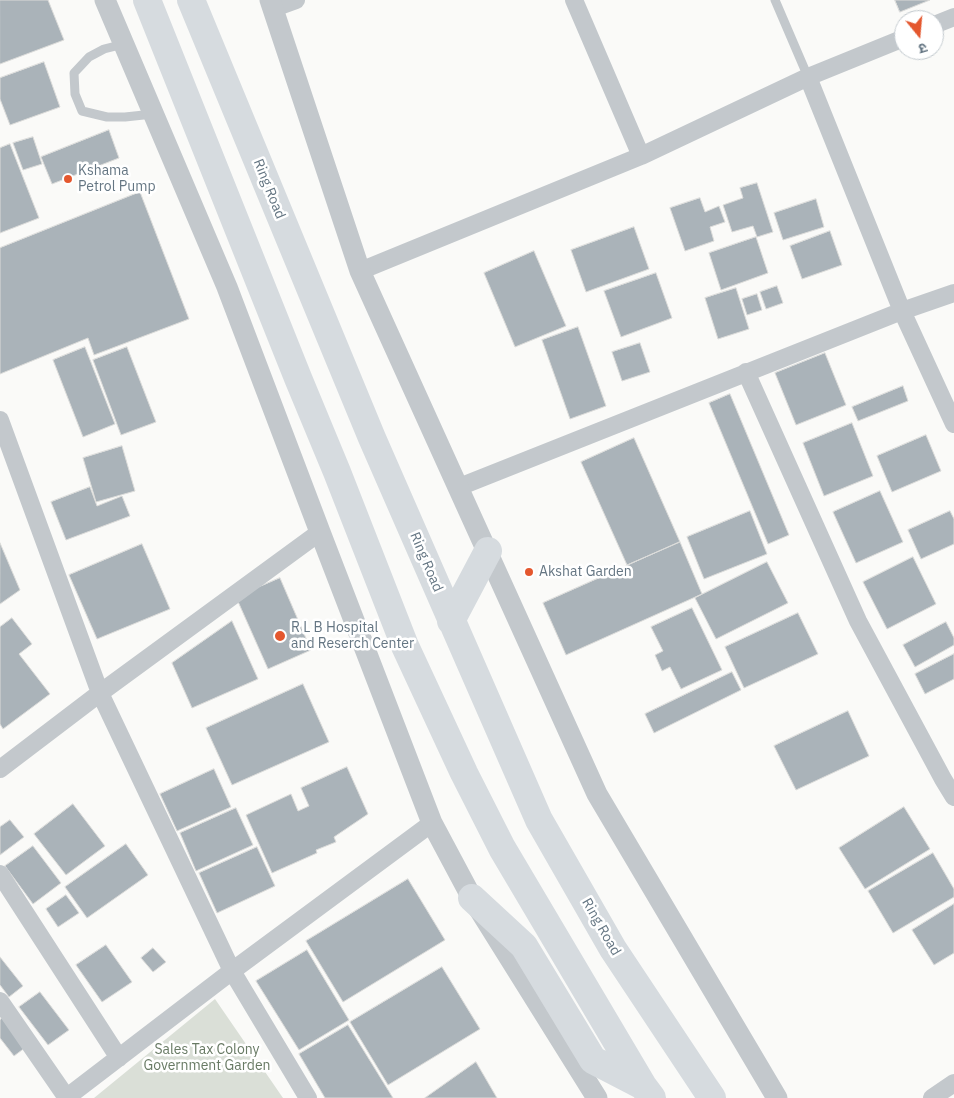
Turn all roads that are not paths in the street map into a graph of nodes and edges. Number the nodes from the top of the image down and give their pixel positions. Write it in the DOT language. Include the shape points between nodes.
graph roads {
  1 [pos="105,0"];
  2 [pos="147,0"];
  3 [pos="191,0"];
  4 [pos="296,0"];
  5 [pos="574,0"];
  6 [pos="775,0"];
  7 [pos="272,4"];
  8 [pos="894,42"];
  9 [pos="124,44"];
  10 [pos="808,77"];
  11 [pos="154,114"];
  12 [pos="641,156"];
  13 [pos="360,271"];
  14 [pos="954,293"];
  15 [pos="902,311"];
  16 [pos="746,372"];
  17 [pos="0,420"];
  18 [pos="954,424"];
  19 [pos="7,462"];
  20 [pos="459,487"];
  21 [pos="320,532"];
  22 [pos="488,551"];
  23 [pos="451,622"];
  24 [pos="100,693"];
  25 [pos="0,769"];
  26 [pos="949,776"];
  27 [pos="954,797"];
  28 [pos="432,823"];
  29 [pos="0,874"];
  30 [pos="472,898"];
  31 [pos="232,971"];
  32 [pos="0,1001"];
  33 [pos="119,1058"];
  34 [pos="954,1083"];
  35 [pos="647,1092"];
  36 [pos="67,1098"];
  37 [pos="308,1098"];
  38 [pos="597,1098"];
  39 [pos="712,1098"];
  40 [pos="778,1098"];
  41 [pos="932,1098"];
  1 -- 9 [label="street"];
  2 -- 35 [label="highway" via="405,646 502,848"];
  3 -- 23 [label="highway, Ring Road"];
  4 -- 7 [label="street"];
  5 -- 12 [label="street"];
  6 -- 10 [label="lane"];
  7 -- 13 [label="street"];
  8 -- 10 [label="street"];
  9 -- 11 [label="street"];
  9 -- 11 [label="lane" via="104,49 74,73 75,94 82,111 107,117"];
  10 -- 12 [label="street"];
  10 -- 15 [label="street"];
  11 -- 21 [label="street" via="228,287"];
  12 -- 13 [label="street"];
  13 -- 20 [label="street"];
  14 -- 15 [label="street"];
  15 -- 16 [label="street"];
  15 -- 18 [label="street"];
  16 -- 20 [label="street"];
  16 -- 26 [label="street" via="858,621"];
  17 -- 19 [label="street"];
  19 -- 24 [label="street"];
  20 -- 22 [label="street"];
  21 -- 24 [label="street"];
  21 -- 28 [label="street"];
  22 -- 23 [label="highway"];
  22 -- 40 [label="street" via="597,794"];
  23 -- 39 [label="highway, Ring Road" via="539,820 613,950"];
  24 -- 25 [label="street"];
  24 -- 31 [label="street"];
  26 -- 27 [label="street"];
  28 -- 30 [label="street"];
  28 -- 31 [label="street"];
  29 -- 33 [label="street"];
  30 -- 35 [label="highway" via="524,946 593,1060"];
  30 -- 38 [label="street"];
  31 -- 33 [label="street"];
  31 -- 37 [label="street"];
  32 -- 36 [label="street"];
  33 -- 36 [label="street"];
  34 -- 41 [label="street"];
}
